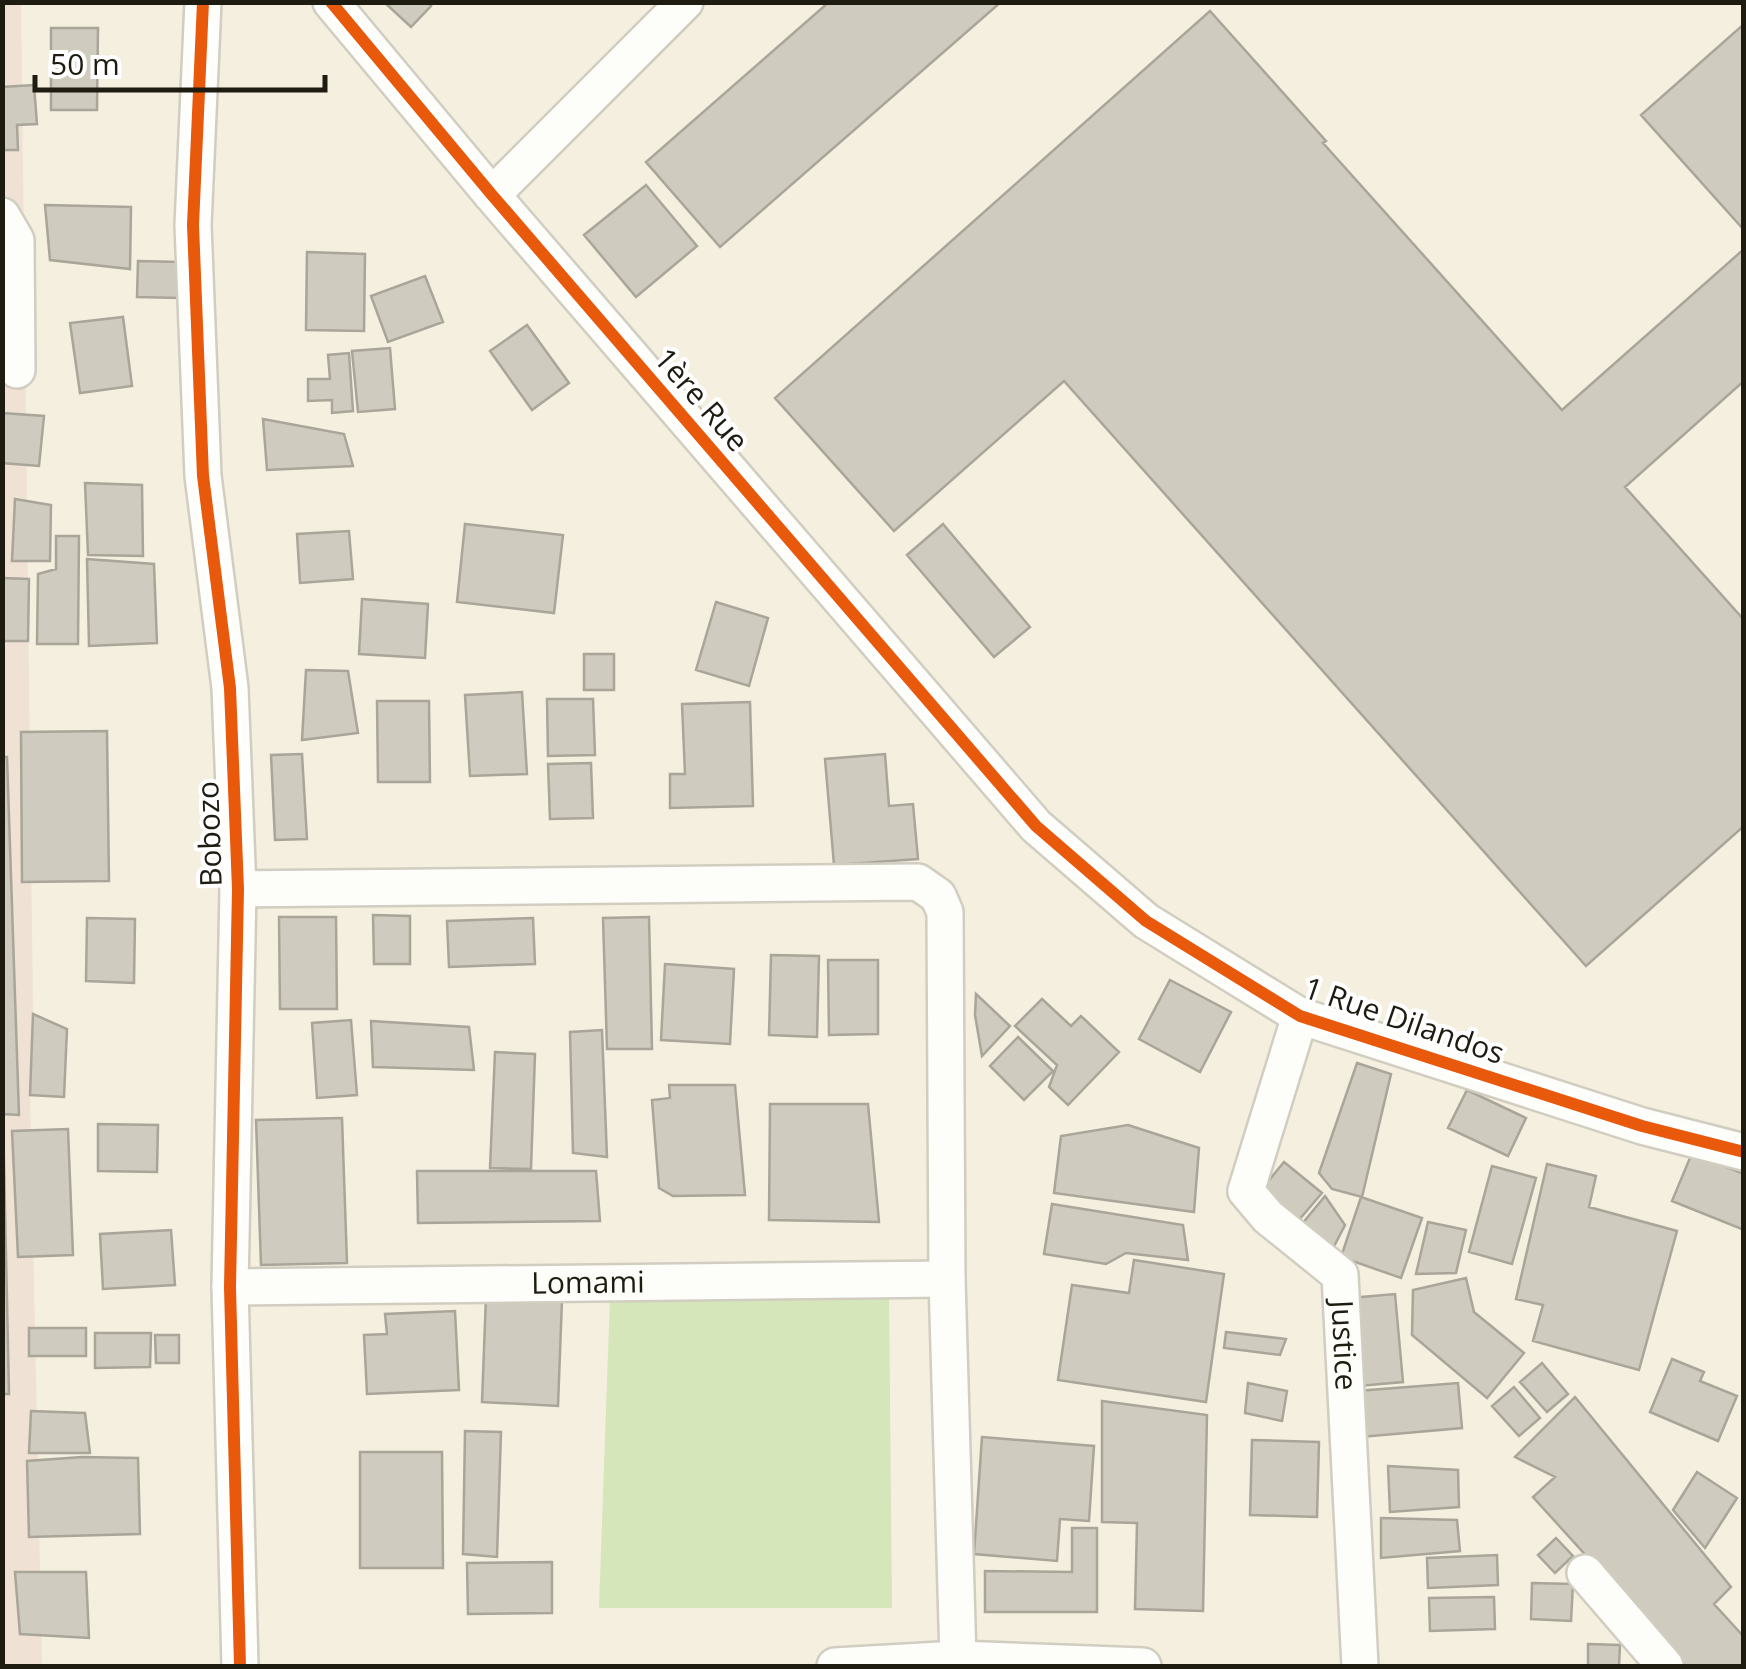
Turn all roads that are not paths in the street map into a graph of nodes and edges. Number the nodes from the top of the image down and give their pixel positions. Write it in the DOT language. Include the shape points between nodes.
graph roads {
  1 [pos="203,2"];
  2 [pos="332,2"];
  3 [pos="685,2"];
  4 [pos="492,195"];
  5 [pos="2,216"];
  6 [pos="18,370"];
  7 [pos="1036,826"];
  8 [pos="238,889"];
  9 [pos="1300,1016"];
  10 [pos="1744,1152"];
  11 [pos="947,1278"];
  12 [pos="230,1287"];
  13 [pos="1585,1573"];
  14 [pos="958,1658"];
  15 [pos="240,1666"];
  16 [pos="836,1666"];
  17 [pos="1143,1666"];
  18 [pos="1360,1666"];
  19 [pos="1665,1666"];
  1 -- 8 [label="street, Bobozo" via="193,244 203,476 230,688"];
  2 -- 4 [label="street, 1ère Rue"];
  3 -- 4 [label="street"];
  4 -- 7 [label="street, 1ère Rue"];
  5 -- 6 [label="street" via="16,240"];
  7 -- 9 [label="street, 1 Rue Dilandos" via="1146,921"];
  8 -- 11 [label="street" via="918,882 938,896 945,912"];
  8 -- 12 [label="street, Bobozo"];
  9 -- 10 [label="street, 1 Rue Dilandos" via="1642,1126"];
  9 -- 18 [label="street, Justice" via="1246,1191 1340,1276"];
  11 -- 12 [label="street, Lomami"];
  11 -- 14 [label="street"];
  12 -- 15 [label="street, Bobozo"];
  13 -- 19 [label="street"];
  14 -- 16 [label="street"];
  14 -- 17 [label="street"];
}
